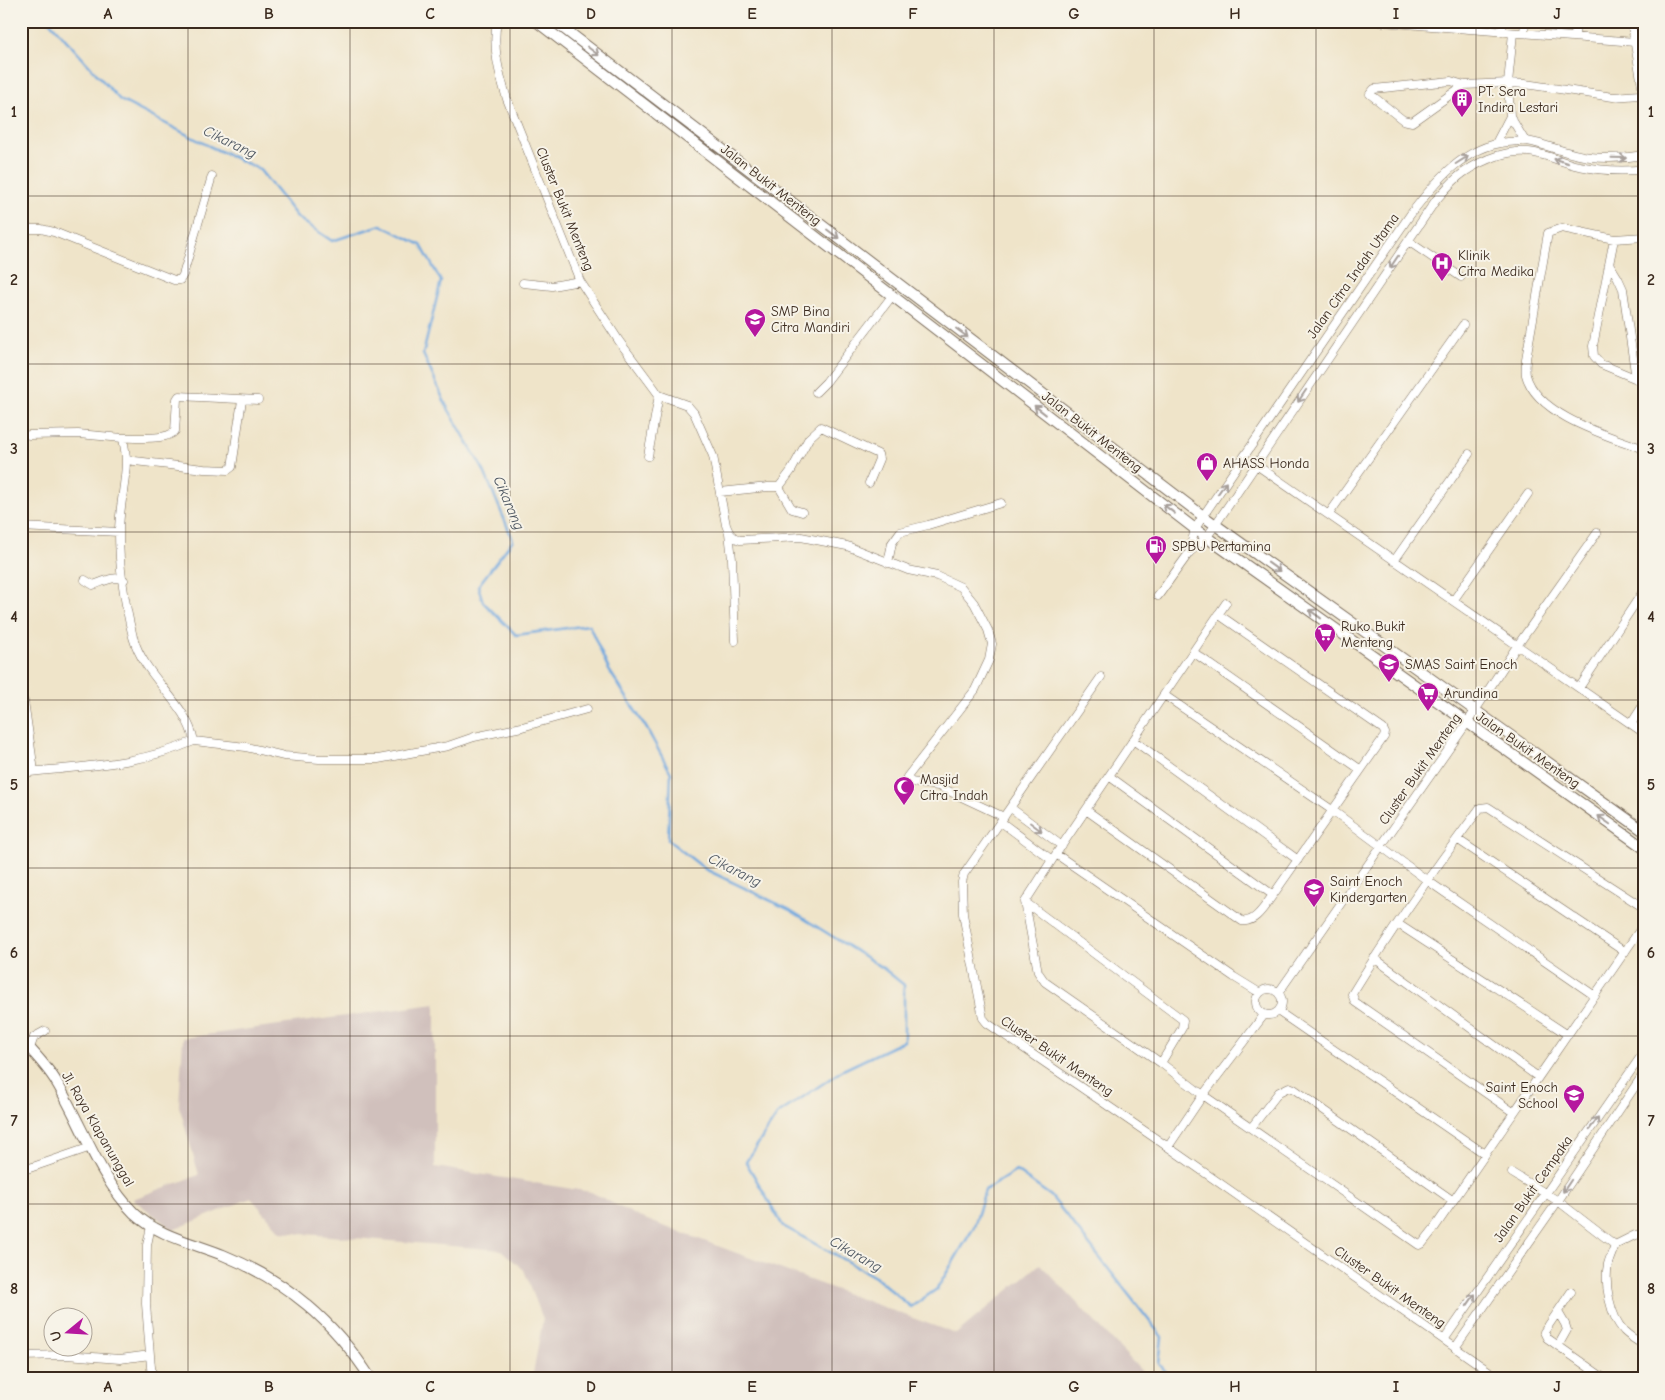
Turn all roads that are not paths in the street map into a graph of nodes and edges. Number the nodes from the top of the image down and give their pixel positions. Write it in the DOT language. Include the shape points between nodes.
graph roads {
  1 [pos="497,21"];
  2 [pos="536,21"];
  3 [pos="554,21"];
  4 [pos="1503,21"];
  5 [pos="1525,21"];
  6 [pos="1576,21"];
  7 [pos="1631,21"];
  8 [pos="1381,22"];
  9 [pos="1401,22"];
  10 [pos="1452,24"];
  11 [pos="1502,32"];
  12 [pos="1513,33"];
  13 [pos="1524,33"];
  14 [pos="1575,37"];
  15 [pos="1635,42"];
  16 [pos="1508,83"];
  17 [pos="1464,86"];
  18 [pos="1510,116"];
  19 [pos="1525,141"];
  20 [pos="1496,143"];
  21 [pos="1644,155"];
  22 [pos="1644,169"];
  23 [pos="212,176"];
  24 [pos="21,229"];
  25 [pos="1644,237"];
  26 [pos="1614,239"];
  27 [pos="1408,241"];
  28 [pos="1610,265"];
  29 [pos="1461,277"];
  30 [pos="580,281"];
  31 [pos="523,283"];
  32 [pos="892,296"];
  33 [pos="1463,325"];
  34 [pos="1640,380"];
  35 [pos="816,392"];
  36 [pos="659,395"];
  37 [pos="242,400"];
  38 [pos="258,400"];
  39 [pos="29,435"];
  40 [pos="123,438"];
  41 [pos="1644,449"];
  42 [pos="1469,454"];
  43 [pos="648,456"];
  44 [pos="126,460"];
  45 [pos="1255,464"];
  46 [pos="869,483"];
  47 [pos="779,487"];
  48 [pos="720,492"];
  49 [pos="1528,494"];
  50 [pos="1001,503"];
  51 [pos="802,512"];
  52 [pos="1328,514"];
  53 [pos="1203,516"];
  54 [pos="1216,525"];
  55 [pos="21,527"];
  56 [pos="1195,529"];
  57 [pos="119,532"];
  58 [pos="729,533"];
  59 [pos="1597,533"];
  60 [pos="1207,537"];
  61 [pos="1189,553"];
  62 [pos="1394,561"];
  63 [pos="888,563"];
  64 [pos="85,580"];
  65 [pos="124,580"];
  66 [pos="1644,590"];
  67 [pos="1158,596"];
  68 [pos="1453,601"];
  69 [pos="1226,603"];
  70 [pos="1218,614"];
  71 [pos="735,641"];
  72 [pos="1517,646"];
  73 [pos="1193,652"];
  74 [pos="1101,678"];
  75 [pos="1579,688"];
  76 [pos="1164,695"];
  77 [pos="24,701"];
  78 [pos="1644,704"];
  79 [pos="587,709"];
  80 [pos="1475,711"];
  81 [pos="1467,723"];
  82 [pos="1630,724"];
  83 [pos="1644,733"];
  84 [pos="1133,740"];
  85 [pos="194,741"];
  86 [pos="1361,770"];
  87 [pos="34,771"];
  88 [pos="21,773"];
  89 [pos="1109,776"];
  90 [pos="1011,808"];
  91 [pos="1086,810"];
  92 [pos="1332,810"];
  93 [pos="1003,820"];
  94 [pos="1644,831"];
  95 [pos="1457,839"];
  96 [pos="1381,845"];
  97 [pos="1062,846"];
  98 [pos="1644,848"];
  99 [pos="1054,857"];
  100 [pos="1298,860"];
  101 [pos="1428,881"];
  102 [pos="1273,895"];
  103 [pos="1026,902"];
  104 [pos="1644,908"];
  105 [pos="1398,924"];
  106 [pos="1644,924"];
  107 [pos="1625,952"];
  108 [pos="1374,958"];
  109 [pos="1260,992"];
  110 [pos="1279,992"];
  111 [pos="1595,996"];
  112 [pos="1279,1012"];
  113 [pos="1264,1015"];
  114 [pos="46,1031"];
  115 [pos="1568,1035"];
  116 [pos="21,1039"];
  117 [pos="30,1048"];
  118 [pos="1644,1052"];
  119 [pos="1161,1063"];
  120 [pos="1644,1073"];
  121 [pos="1538,1077"];
  122 [pos="1615,1093"];
  123 [pos="1203,1095"];
  124 [pos="1625,1100"];
  125 [pos="1513,1112"];
  126 [pos="1251,1128"];
  127 [pos="91,1147"];
  128 [pos="1168,1147"];
  129 [pos="1485,1154"];
  130 [pos="21,1171"];
  131 [pos="1512,1173"];
  132 [pos="1545,1192"];
  133 [pos="1452,1200"];
  134 [pos="1558,1201"];
  135 [pos="151,1226"];
  136 [pos="1644,1234"];
  137 [pos="1615,1245"];
  138 [pos="1571,1292"];
  139 [pos="1558,1312"];
  140 [pos="1444,1340"];
  141 [pos="1644,1345"];
  142 [pos="1558,1346"];
  143 [pos="1455,1348"];
  144 [pos="150,1354"];
  145 [pos="21,1356"];
  146 [pos="152,1379"];
  147 [pos="371,1379"];
  148 [pos="1500,1379"];
  149 [pos="1605,1379"];
  1 -- 30 [label="street, Cluster Bukit Menteng" via="498,72"];
  2 -- 32 [label="street, Jalan Bukit Menteng"];
  3 -- 53 [label="street, Jalan Bukit Menteng, one-way"];
  4 -- 11 [label="street"];
  5 -- 13 [label="street"];
  6 -- 14 [label="street"];
  7 -- 15 [label="street"];
  8 -- 9 [label="street"];
  9 -- 10 [label="street"];
  10 -- 11 [label="street"];
  11 -- 12 [label="street"];
  12 -- 13 [label="street"];
  12 -- 16 [label="street"];
  13 -- 14 [label="street"];
  14 -- 15 [label="street"];
  15 -- 16 [label="street" via="1643,91 1640,95 1613,97"];
  16 -- 17 [label="street"];
  16 -- 18 [label="street"];
  17 -- 17 [label="street" via="1412,122 1403,120 1370,94 1374,89 1451,81"];
  18 -- 19 [label="street"];
  18 -- 20 [label="street"];
  19 -- 20 [label="street, Jalan Citra Indah Utama"];
  19 -- 21 [label="street, Jalan Citra Indah Utama, one-way" via="1589,157"];
  53 -- 20 [label="street, Jalan Citra Indah Utama, one-way" via="1427,193 1460,160"];
  22 -- 27 [label="street, one-way" via="1579,166 1534,153 1498,155 1462,174 1436,200"];
  23 -- 24 [label="street" via="180,280 54,232"];
  25 -- 26 [label="street"];
  26 -- 28 [label="street"];
  26 -- 41 [label="street" via="1562,228 1548,233 1526,375 1535,392 1553,409 1588,428"];
  27 -- 29 [label="street"];
  27 -- 45 [label="street, one-way"];
  28 -- 34 [label="street" via="1623,289"];
  28 -- 34 [label="street" via="1593,346 1594,356 1601,364"];
  30 -- 31 [label="street" via="552,286"];
  30 -- 36 [label="street, Cluster Bukit Menteng"];
  32 -- 35 [label="street"];
  56 -- 32 [label="street, Jalan Bukit Menteng, one-way"];
  33 -- 52 [label="street"];
  36 -- 43 [label="street"];
  36 -- 48 [label="street" via="692,409 713,456"];
  37 -- 38 [label="street"];
  37 -- 40 [label="street" via="179,396 172,434"];
  37 -- 44 [label="street" via="232,467 228,470"];
  39 -- 40 [label="street" via="78,434"];
  40 -- 44 [label="street"];
  42 -- 62 [label="street"];
  44 -- 57 [label="street"];
  45 -- 52 [label="street"];
  45 -- 54 [label="street"];
  46 -- 47 [label="street" via="878,454 821,427 808,438 791,472"];
  47 -- 48 [label="street"];
  47 -- 51 [label="street" via="792,509"];
  48 -- 58 [label="street"];
  49 -- 68 [label="street"];
  50 -- 63 [label="street" via="900,532 892,543"];
  52 -- 62 [label="street"];
  53 -- 54 [label="street, Jalan Bukit Menteng"];
  53 -- 56 [label="street, Jalan Citra Indah Utama"];
  54 -- 60 [label="street"];
  54 -- 80 [label="street, Jalan Bukit Menteng, one-way"];
  55 -- 57 [label="street"];
  56 -- 60 [label="street, Jalan Bukit Menteng"];
  56 -- 61 [label="street, Jalan Citra Indah Utama"];
  57 -- 65 [label="street"];
  58 -- 63 [label="street" via="740,540 801,537 847,546"];
  58 -- 71 [label="street"];
  59 -- 72 [label="street, Cluster Bukit Menteng"];
  60 -- 61 [label="street"];
  81 -- 60 [label="street, Jalan Bukit Menteng, one-way"];
  61 -- 67 [label="street"];
  62 -- 68 [label="street"];
  63 -- 93 [label="street" via="937,576 961,587 974,603 992,644 990,660 975,690 908,774 909,780 938,786"];
  64 -- 65 [label="street" via="93,585 114,578"];
  65 -- 85 [label="street" via="137,647 156,680 188,721"];
  66 -- 75 [label="street"];
  68 -- 72 [label="street"];
  69 -- 70 [label="street"];
  70 -- 73 [label="street"];
  70 -- 86 [label="street" via="1383,729 1384,737"];
  72 -- 75 [label="street"];
  72 -- 80 [label="street, Cluster Bukit Menteng"];
  73 -- 76 [label="street"];
  73 -- 86 [label="street"];
  74 -- 90 [label="street, Cluster Bukit Menteng"];
  75 -- 82 [label="street"];
  76 -- 84 [label="street"];
  76 -- 92 [label="street, Cluster Bukit Menteng"];
  77 -- 87 [label="street"];
  78 -- 82 [label="street"];
  79 -- 85 [label="street" via="448,746 378,759 293,757"];
  80 -- 81 [label="street, Cluster Bukit Menteng"];
  80 -- 94 [label="street, Jalan Bukit Menteng"];
  81 -- 96 [label="street, Cluster Bukit Menteng"];
  98 -- 81 [label="street, Jalan Bukit Menteng, one-way"];
  82 -- 83 [label="street"];
  84 -- 89 [label="street"];
  84 -- 100 [label="street"];
  85 -- 87 [label="street" via="172,751 104,765"];
  86 -- 92 [label="street"];
  87 -- 88 [label="street"];
  89 -- 91 [label="street"];
  89 -- 102 [label="street"];
  90 -- 93 [label="street, Cluster Bukit Menteng"];
  90 -- 97 [label="street, one-way"];
  91 -- 97 [label="street"];
  91 -- 102 [label="street" via="1242,920 1254,919"];
  92 -- 96 [label="street, Cluster Bukit Menteng"];
  92 -- 100 [label="street"];
  93 -- 99 [label="street"];
  93 -- 128 [label="street, Cluster Bukit Menteng" via="964,874 962,882 963,914 983,1018"];
  95 -- 101 [label="street"];
  95 -- 104 [label="street" via="1480,808 1488,807"];
  95 -- 107 [label="street"];
  96 -- 101 [label="street, Cluster Bukit Menteng"];
  96 -- 110 [label="street, Cluster Bukit Menteng"];
  97 -- 99 [label="street"];
  99 -- 103 [label="street"];
  99 -- 109 [label="street" via="1234,978"];
  100 -- 102 [label="street"];
  101 -- 105 [label="street"];
  101 -- 111 [label="street, Cluster Bukit Menteng"];
  103 -- 119 [label="street" via="1040,977"];
  103 -- 119 [label="street" via="1181,1017 1184,1024"];
  105 -- 108 [label="street"];
  105 -- 115 [label="street"];
  106 -- 107 [label="street"];
  107 -- 111 [label="street"];
  108 -- 121 [label="street"];
  108 -- 125 [label="street" via="1352,994 1355,1002"];
  109 -- 110 [label="street" via="1269,988"];
  109 -- 113 [label="street" via="1256,1002"];
  110 -- 112 [label="street" via="1283,1002"];
  111 -- 115 [label="street"];
  112 -- 113 [label="street"];
  112 -- 129 [label="street"];
  113 -- 123 [label="street"];
  114 -- 117 [label="street" via="34,1038"];
  115 -- 121 [label="street"];
  116 -- 117 [label="street, Jl. Raya Klapanunggal"];
  117 -- 127 [label="street, Jl. Raya Klapanunggal" via="56,1081"];
  118 -- 122 [label="street, Jalan Bukit Cempaka"];
  119 -- 123 [label="street"];
  120 -- 124 [label="street"];
  121 -- 125 [label="street"];
  122 -- 124 [label="street"];
  132 -- 122 [label="street, Jalan Bukit Cempaka, one-way"];
  123 -- 126 [label="street"];
  123 -- 128 [label="street"];
  124 -- 134 [label="street, one-way"];
  125 -- 129 [label="street"];
  126 -- 133 [label="street" via="1279,1092 1289,1087"];
  126 -- 133 [label="street" via="1419,1245"];
  127 -- 130 [label="street"];
  127 -- 135 [label="street, Jl. Raya Klapanunggal" via="123,1200"];
  128 -- 140 [label="street, Cluster Bukit Menteng"];
  129 -- 133 [label="street"];
  131 -- 132 [label="street"];
  132 -- 134 [label="street"];
  140 -- 132 [label="street, Jalan Bukit Cempaka, one-way"];
  134 -- 137 [label="street"];
  134 -- 143 [label="street"];
  135 -- 144 [label="street" via="147,1245 146,1304"];
  135 -- 147 [label="street, Jl. Raya Klapanunggal" via="252,1267 283,1286 318,1312 344,1340"];
  136 -- 137 [label="street" via="1636,1234"];
  137 -- 141 [label="street" via="1608,1262 1607,1278 1612,1306 1618,1324"];
  138 -- 139 [label="street"];
  139 -- 142 [label="street" via="1567,1330"];
  139 -- 142 [label="street" via="1544,1332 1546,1338"];
  140 -- 143 [label="street, Cluster Bukit Menteng"];
  142 -- 149 [label="street"];
  143 -- 148 [label="street, Cluster Bukit Menteng"];
  144 -- 145 [label="street" via="120,1359"];
  144 -- 146 [label="street"];
}
